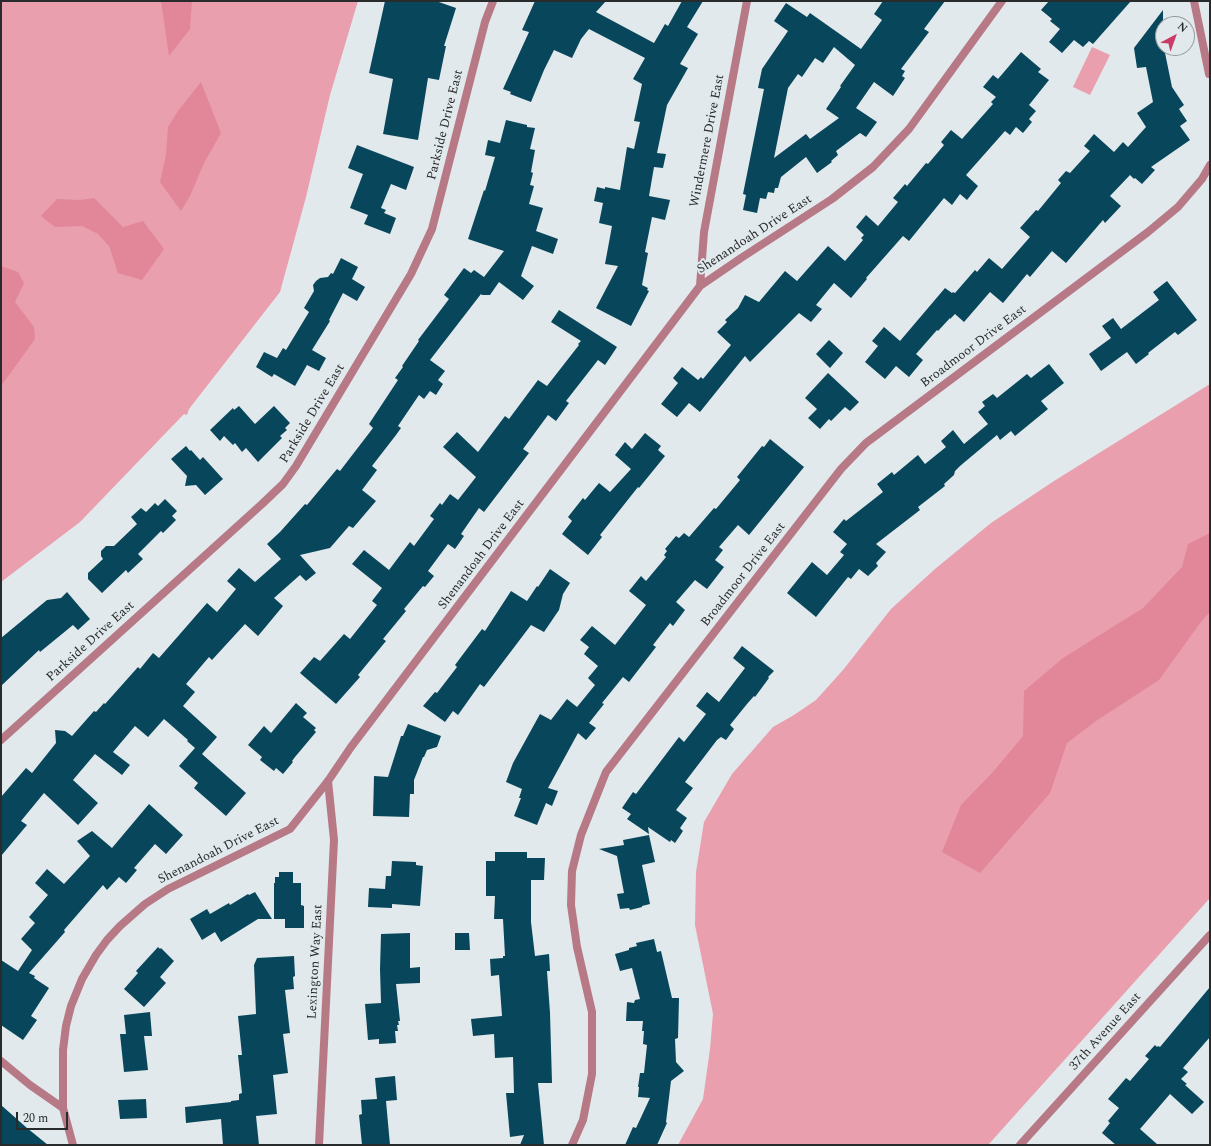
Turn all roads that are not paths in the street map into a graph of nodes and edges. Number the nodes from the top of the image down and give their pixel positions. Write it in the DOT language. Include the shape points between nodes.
graph roads {
  1 [pos="493,1"];
  2 [pos="746,1"];
  3 [pos="1002,1"];
  4 [pos="1194,1"];
  5 [pos="1210,76"];
  6 [pos="1210,165"];
  7 [pos="700,286"];
  8 [pos="1,740"];
  9 [pos="328,781"];
  10 [pos="1210,934"];
  11 [pos="1,1061"];
  12 [pos="63,1108"];
  13 [pos="73,1145"];
  14 [pos="319,1145"];
  15 [pos="572,1145"];
  16 [pos="1020,1145"];
  1 -- 8 [label="street, Parkside Drive East" via="485,22 432,229 411,274 296,466 283,484 262,504"];
  2 -- 7 [label="street, Windermere Drive East" via="704,232"];
  3 -- 7 [label="street, Shenandoah Drive East" via="909,129 874,167 832,199"];
  4 -- 5 [label="street"];
  6 -- 15 [label="street, Broadmoor Drive East" via="1202,179 1178,207 1148,232 866,443 841,469 606,772 580,835 572,872 571,905 577,947 592,1012 592,1074 583,1120"];
  7 -- 9 [label="street, Shenandoah Drive East" via="356,740"];
  9 -- 12 [label="street, Shenandoah Drive East" via="290,829 168,889 145,904 107,940 89,965 79,985 66,1026 63,1050"];
  9 -- 14 [label="street, Lexington Way East" via="334,840"];
  10 -- 16 [label="street, 37th Avenue East"];
  11 -- 12 [label="street"];
  12 -- 13 [label="street, Shenandoah Drive East"];
}
